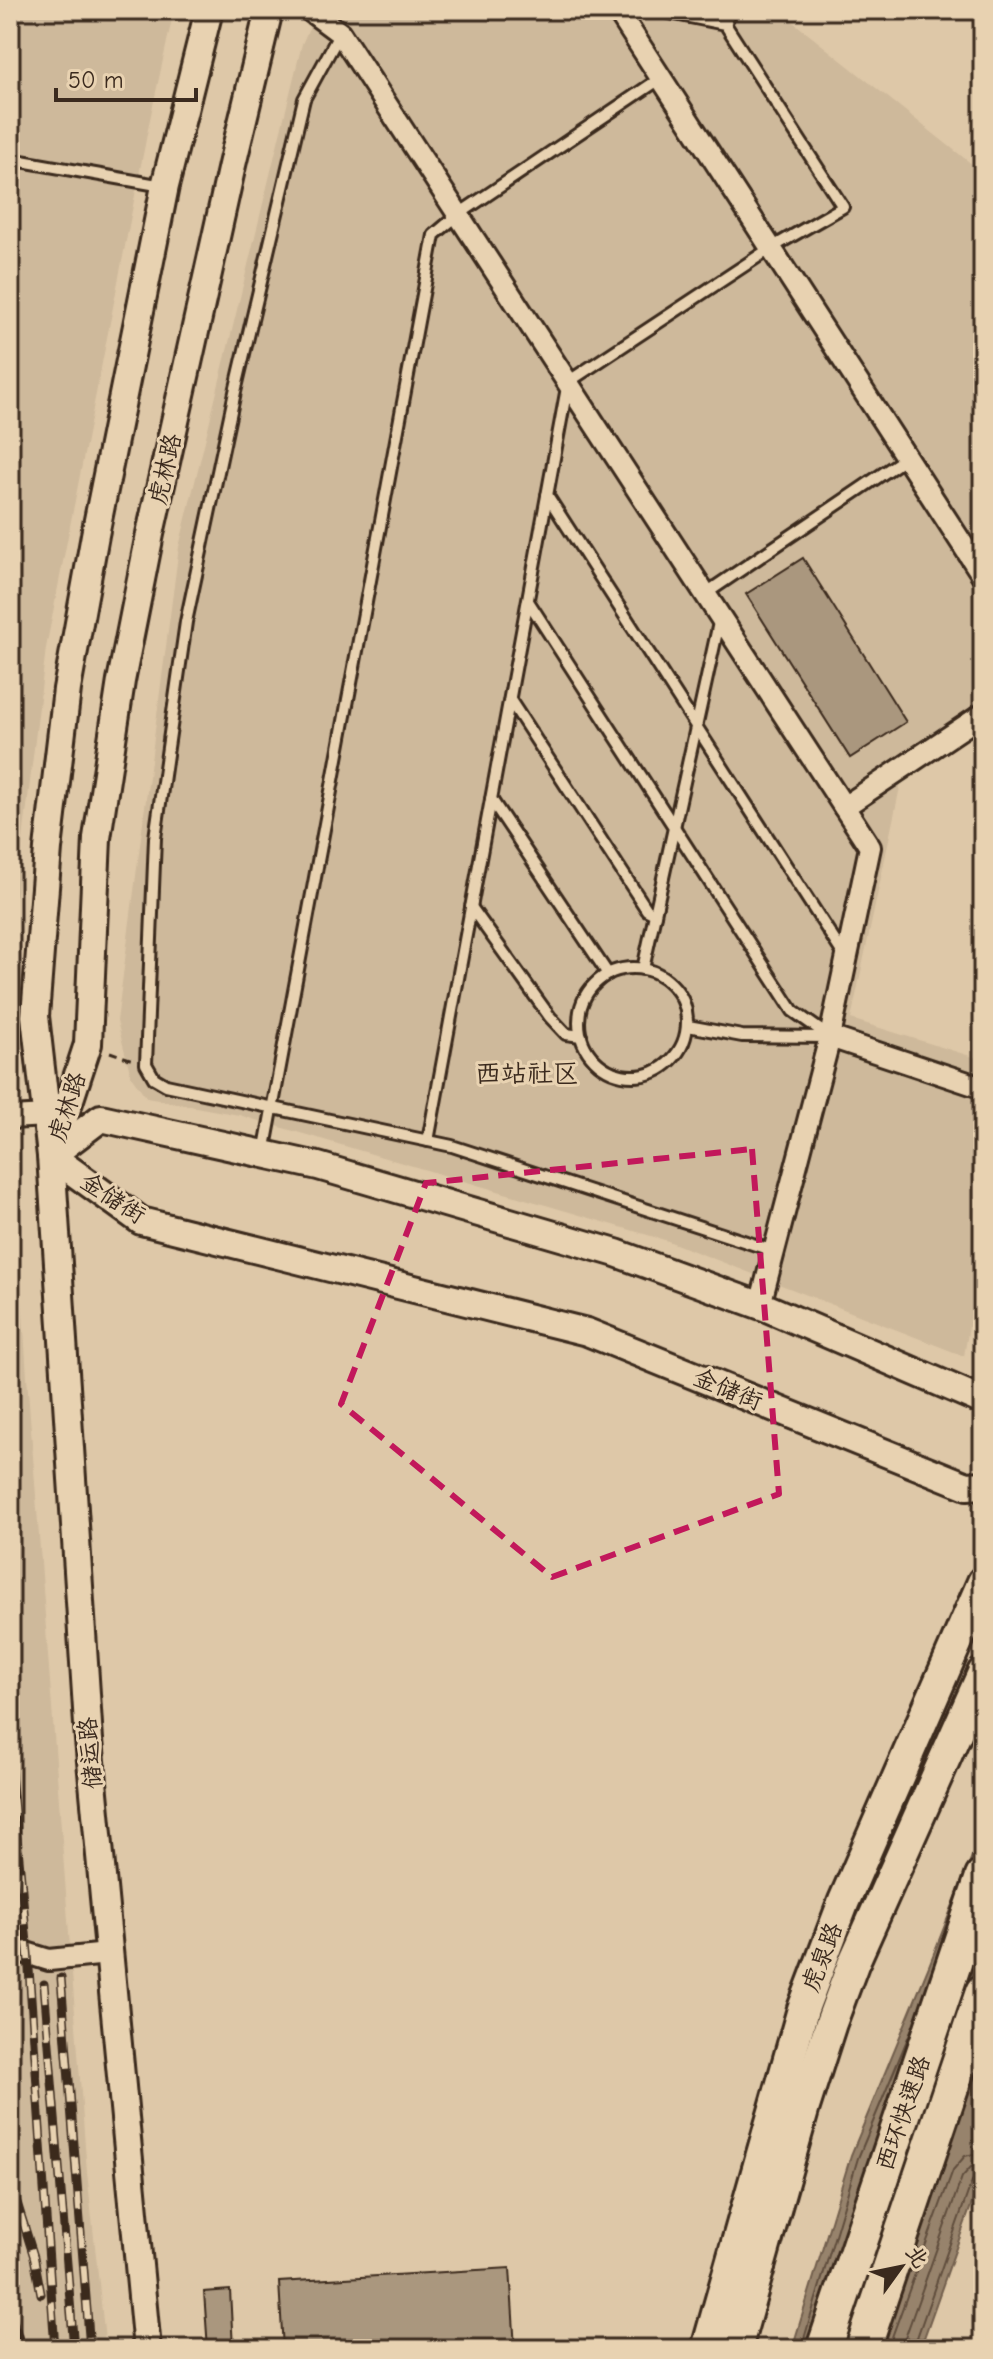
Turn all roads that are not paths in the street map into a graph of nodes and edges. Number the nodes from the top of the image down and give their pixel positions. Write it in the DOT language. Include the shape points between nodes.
graph roads {
  1 [pos="209,10"];
  2 [pos="269,10"];
  3 [pos="309,10"];
  4 [pos="617,10"];
  5 [pos="654,10"];
  6 [pos="731,10"];
  7 [pos="725,24"];
  8 [pos="340,33"];
  9 [pos="661,78"];
  10 [pos="10,159"];
  11 [pos="165,186"];
  12 [pos="459,214"];
  13 [pos="771,248"];
  14 [pos="568,382"];
  15 [pos="906,458"];
  16 [pos="547,495"];
  17 [pos="983,576"];
  18 [pos="705,594"];
  19 [pos="528,601"];
  20 [pos="720,616"];
  21 [pos="510,700"];
  22 [pos="983,714"];
  23 [pos="696,726"];
  24 [pos="491,799"];
  25 [pos="844,807"];
  26 [pos="674,827"];
  27 [pos="471,907"];
  28 [pos="655,914"];
  29 [pos="846,959"];
  30 [pos="643,969"];
  31 [pos="608,974"];
  32 [pos="688,1026"];
  33 [pos="581,1036"];
  34 [pos="830,1037"];
  35 [pos="983,1088"];
  36 [pos="272,1107"];
  37 [pos="47,1116"];
  38 [pos="10,1118"];
  39 [pos="428,1141"];
  40 [pos="263,1154"];
  41 [pos="51,1156"];
  42 [pos="774,1251"];
  43 [pos="760,1305"];
  44 [pos="983,1401"];
  45 [pos="983,1485"];
  46 [pos="983,1582"];
  47 [pos="983,1673"];
  48 [pos="983,1877"];
  49 [pos="10,1948"];
  50 [pos="108,1954"];
  51 [pos="983,1992"];
  52 [pos="147,2349"];
  53 [pos="707,2349"];
  54 [pos="736,2349"];
  55 [pos="824,2349"];
  56 [pos="863,2349"];
  1 -- 11 [label="street, 虎林路"];
  2 -- 41 [label="street, 虎林路" via="121,681 97,838 88,1044"];
  3 -- 8 [label="street"];
  4 -- 9 [label="street"];
  5 -- 7 [label="lane"];
  6 -- 7 [label="lane"];
  7 -- 13 [label="lane" via="843,207"];
  8 -- 12 [label="street"];
  8 -- 36 [label="lane" via="304,99 235,392 186,622 155,838 146,1064 166,1085"];
  9 -- 12 [label="lane"];
  9 -- 13 [label="street"];
  10 -- 11 [label="lane"];
  11 -- 37 [label="street, 虎林路" via="67,689 35,1016"];
  12 -- 14 [label="street"];
  12 -- 36 [label="lane" via="434,235"];
  13 -- 14 [label="lane"];
  13 -- 15 [label="street"];
  14 -- 16 [label="lane"];
  14 -- 18 [label="street"];
  15 -- 17 [label="street"];
  15 -- 18 [label="lane"];
  16 -- 19 [label="lane"];
  16 -- 23 [label="lane"];
  18 -- 20 [label="street"];
  19 -- 21 [label="lane"];
  19 -- 26 [label="lane"];
  20 -- 23 [label="lane"];
  20 -- 25 [label="street"];
  21 -- 24 [label="lane"];
  21 -- 28 [label="lane" via="647,910"];
  22 -- 25 [label="street"];
  23 -- 26 [label="lane"];
  23 -- 29 [label="lane"];
  24 -- 27 [label="lane"];
  24 -- 31 [label="lane"];
  25 -- 29 [label="street" via="870,847"];
  26 -- 28 [label="lane"];
  26 -- 34 [label="lane" via="793,1011"];
  27 -- 33 [label="lane" via="550,1017 566,1034"];
  27 -- 39 [label="lane"];
  28 -- 30 [label="lane"];
  29 -- 34 [label="street"];
  30 -- 31 [label="lane"];
  30 -- 32 [label="lane" via="665,978 678,991"];
  31 -- 33 [label="lane" via="586,994"];
  32 -- 33 [label="lane" via="674,1060 643,1077 608,1071 594,1060"];
  32 -- 34 [label="lane" via="742,1036"];
  34 -- 35 [label="street"];
  34 -- 42 [label="street"];
  36 -- 39 [label="lane"];
  36 -- 40 [label="lane"];
  37 -- 38 [label="street"];
  37 -- 41 [label="street, 虎林路"];
  39 -- 42 [label="lane"];
  40 -- 41 [label="street, 金储街" via="101,1118"];
  40 -- 43 [label="street, 金储街" via="616,1253"];
  41 -- 45 [label="street, 金储街" via="141,1221 587,1332 967,1486"];
  41 -- 50 [label="street, 储运路"];
  42 -- 43 [label="street"];
  43 -- 44 [label="street, 金储街"];
  46 -- 53 [label="main road, 虎泉路" via="844,1901 803,2009"];
  47 -- 54 [label="main road, 虎泉路" via="831,2023"];
  48 -- 55 [label="highway, 西环快速路"];
  49 -- 50 [label="street" via="49,1960"];
  50 -- 52 [label="street, 储运路"];
  51 -- 56 [label="highway, 西环快速路"];
}
